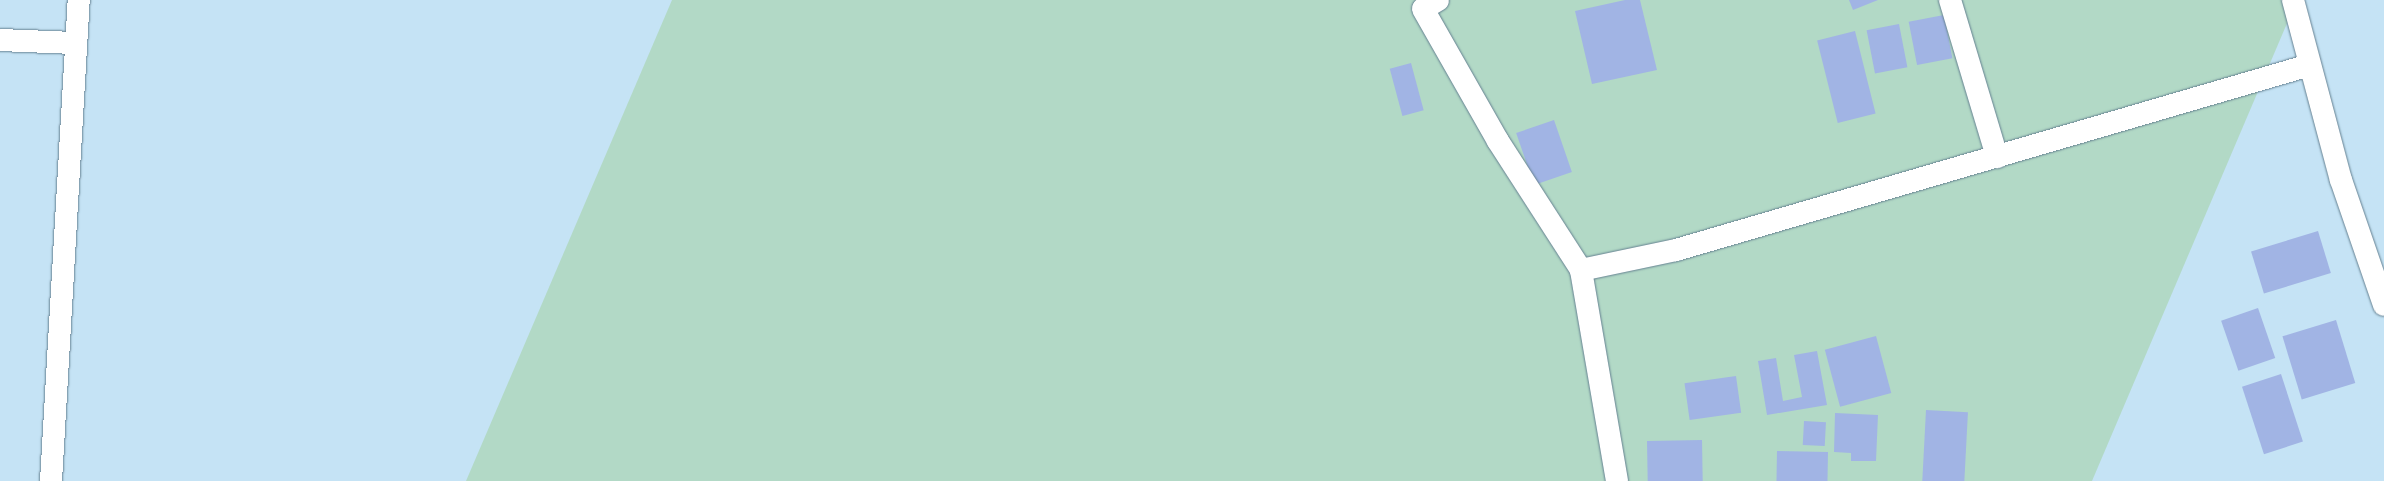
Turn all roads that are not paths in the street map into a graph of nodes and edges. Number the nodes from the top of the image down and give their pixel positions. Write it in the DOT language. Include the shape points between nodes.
graph roads {
  1 [pos="79,0"];
  2 [pos="1438,0"];
  3 [pos="1950,0"];
  4 [pos="2294,0"];
  5 [pos="0,40"];
  6 [pos="76,43"];
  7 [pos="2310,65"];
  8 [pos="1997,157"];
  9 [pos="1581,270"];
  10 [pos="2384,305"];
  11 [pos="51,481"];
  12 [pos="1617,481"];
  1 -- 6 [label="street"];
  2 -- 9 [label="street" via="1423,9 1498,141"];
  3 -- 8 [label="street"];
  4 -- 7 [label="street"];
  5 -- 6 [label="street"];
  6 -- 11 [label="street"];
  7 -- 8 [label="street"];
  7 -- 10 [label="street" via="2341,180"];
  8 -- 9 [label="street" via="1676,250"];
  9 -- 12 [label="street"];
}
